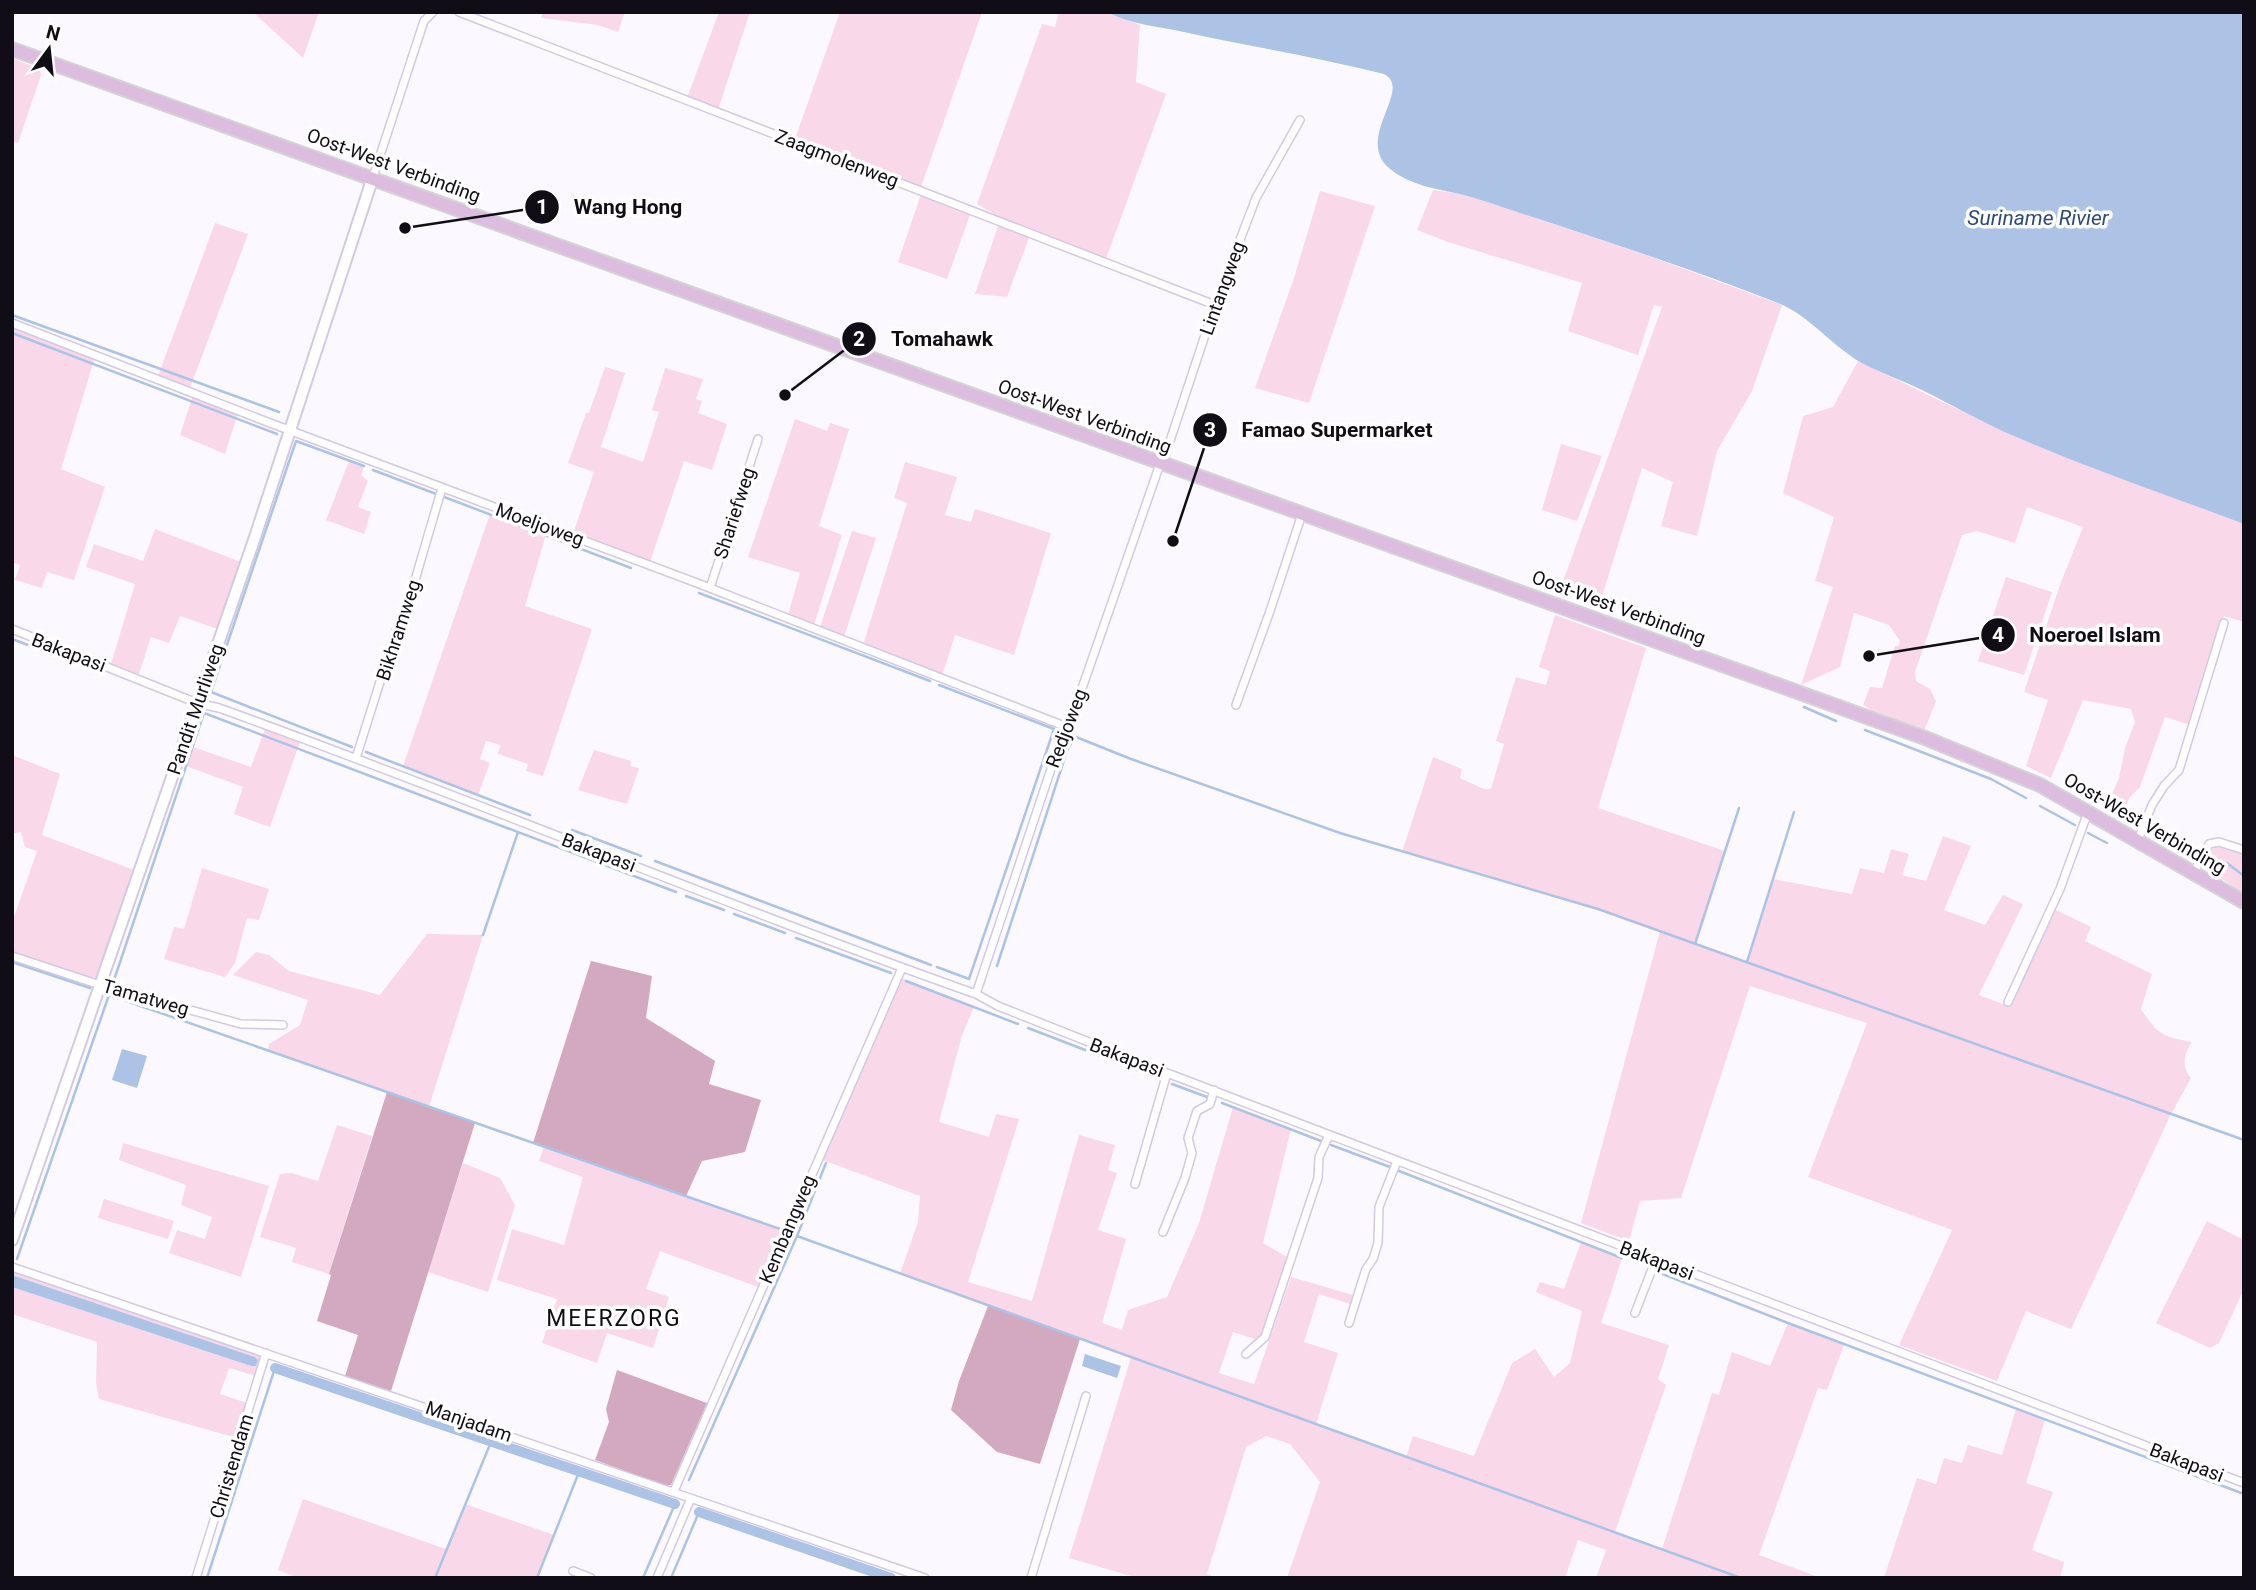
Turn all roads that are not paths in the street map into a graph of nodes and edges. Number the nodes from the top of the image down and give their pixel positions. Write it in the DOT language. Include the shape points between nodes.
graph roads {
  1 [pos="433,12"];
  2 [pos="459,12"];
  3 [pos="12,49"];
  4 [pos="1300,120"];
  5 [pos="373,177"];
  6 [pos="1215,305"];
  7 [pos="12,323"];
  8 [pos="289,429"];
  9 [pos="758,439"];
  10 [pos="1161,464"];
  11 [pos="441,490"];
  12 [pos="1302,514"];
  13 [pos="710,588"];
  14 [pos="2224,623"];
  15 [pos="12,629"];
  16 [pos="197,703"];
  17 [pos="1236,705"];
  18 [pos="1067,727"];
  19 [pos="356,758"];
  20 [pos="2088,812"];
  21 [pos="2138,840"];
  22 [pos="2244,850"];
  23 [pos="2194,872"];
  24 [pos="2244,902"];
  25 [pos="12,956"];
  26 [pos="902,968"];
  27 [pos="100,985"];
  28 [pos="976,994"];
  29 [pos="2008,1002"];
  30 [pos="283,1025"];
  31 [pos="1167,1073"];
  32 [pos="1214,1090"];
  33 [pos="1329,1135"];
  34 [pos="1396,1161"];
  35 [pos="1135,1184"];
  36 [pos="1163,1232"];
  37 [pos="12,1240"];
  38 [pos="1656,1259"];
  39 [pos="12,1267"];
  40 [pos="1635,1313"];
  41 [pos="1349,1323"];
  42 [pos="266,1353"];
  43 [pos="1246,1354"];
  44 [pos="1086,1395"];
  45 [pos="2244,1483"];
  46 [pos="674,1491"];
  47 [pos="691,1498"];
  48 [pos="573,1572"];
  49 [pos="196,1578"];
  50 [pos="591,1578"];
  51 [pos="657,1578"];
  52 [pos="925,1578"];
  53 [pos="1031,1578"];
  1 -- 5 [label="street" via="424,21"];
  2 -- 6 [label="street, Zaagmolenweg"];
  3 -- 5 [label="main road, Oost-West Verbinding"];
  4 -- 6 [label="street, Lintangweg" via="1256,198"];
  5 -- 8 [label="street, Pandit Murliweg"];
  5 -- 10 [label="main road, Oost-West Verbinding"];
  6 -- 10 [label="street, Lintangweg"];
  7 -- 8 [label="street, Moeljoweg"];
  8 -- 11 [label="street, Moeljoweg"];
  8 -- 16 [label="street, Pandit Murliweg"];
  9 -- 13 [label="street, Shariefweg"];
  10 -- 12 [label="main road, Oost-West Verbinding"];
  10 -- 18 [label="street, Redjoweg"];
  11 -- 13 [label="street, Moeljoweg"];
  11 -- 19 [label="street, Bikhramweg"];
  12 -- 17 [label="street"];
  12 -- 20 [label="main road, Oost-West Verbinding" via="1925,738 2018,775"];
  13 -- 18 [label="street, Moeljoweg"];
  14 -- 21 [label="street" via="2179,770 2152,805"];
  15 -- 16 [label="street, Bakapasi"];
  16 -- 19 [label="street, Bakapasi"];
  16 -- 27 [label="street, Pandit Murliweg"];
  18 -- 28 [label="street, Redjoweg"];
  19 -- 26 [label="street, Bakapasi"];
  20 -- 21 [label="main road, Oost-West Verbinding"];
  20 -- 29 [label="street" via="2060,889"];
  21 -- 23 [label="main road, Oost-West Verbinding"];
  22 -- 23 [label="street" via="2219,842 2209,844"];
  23 -- 24 [label="main road, Oost-West Verbinding"];
  25 -- 27 [label="street, Tamatweg"];
  26 -- 28 [label="street, Bakapasi"];
  26 -- 46 [label="street, Kembangweg"];
  27 -- 30 [label="street, Tamatweg" via="241,1024"];
  27 -- 37 [label="street, Pandit Murliweg"];
  28 -- 31 [label="street, Bakapasi"];
  31 -- 32 [label="street, Bakapasi"];
  31 -- 35 [label="street"];
  32 -- 33 [label="street, Bakapasi"];
  32 -- 36 [label="street" via="1210,1104 1197,1111 1188,1138 1192,1153 1185,1178"];
  33 -- 34 [label="street, Bakapasi"];
  33 -- 43 [label="street" via="1265,1337"];
  34 -- 38 [label="street, Bakapasi"];
  34 -- 41 [label="street" via="1379,1208 1378,1243"];
  38 -- 40 [label="street"];
  38 -- 45 [label="street, Bakapasi"];
  39 -- 42 [label="street, Manjadam"];
  42 -- 46 [label="street, Manjadam"];
  42 -- 49 [label="street, Christendam"];
  44 -- 53 [label="street"];
  46 -- 47 [label="street, Manjadam"];
  47 -- 51 [label="street"];
  47 -- 52 [label="street, Manjadam"];
  48 -- 50 [label="street"];
}
